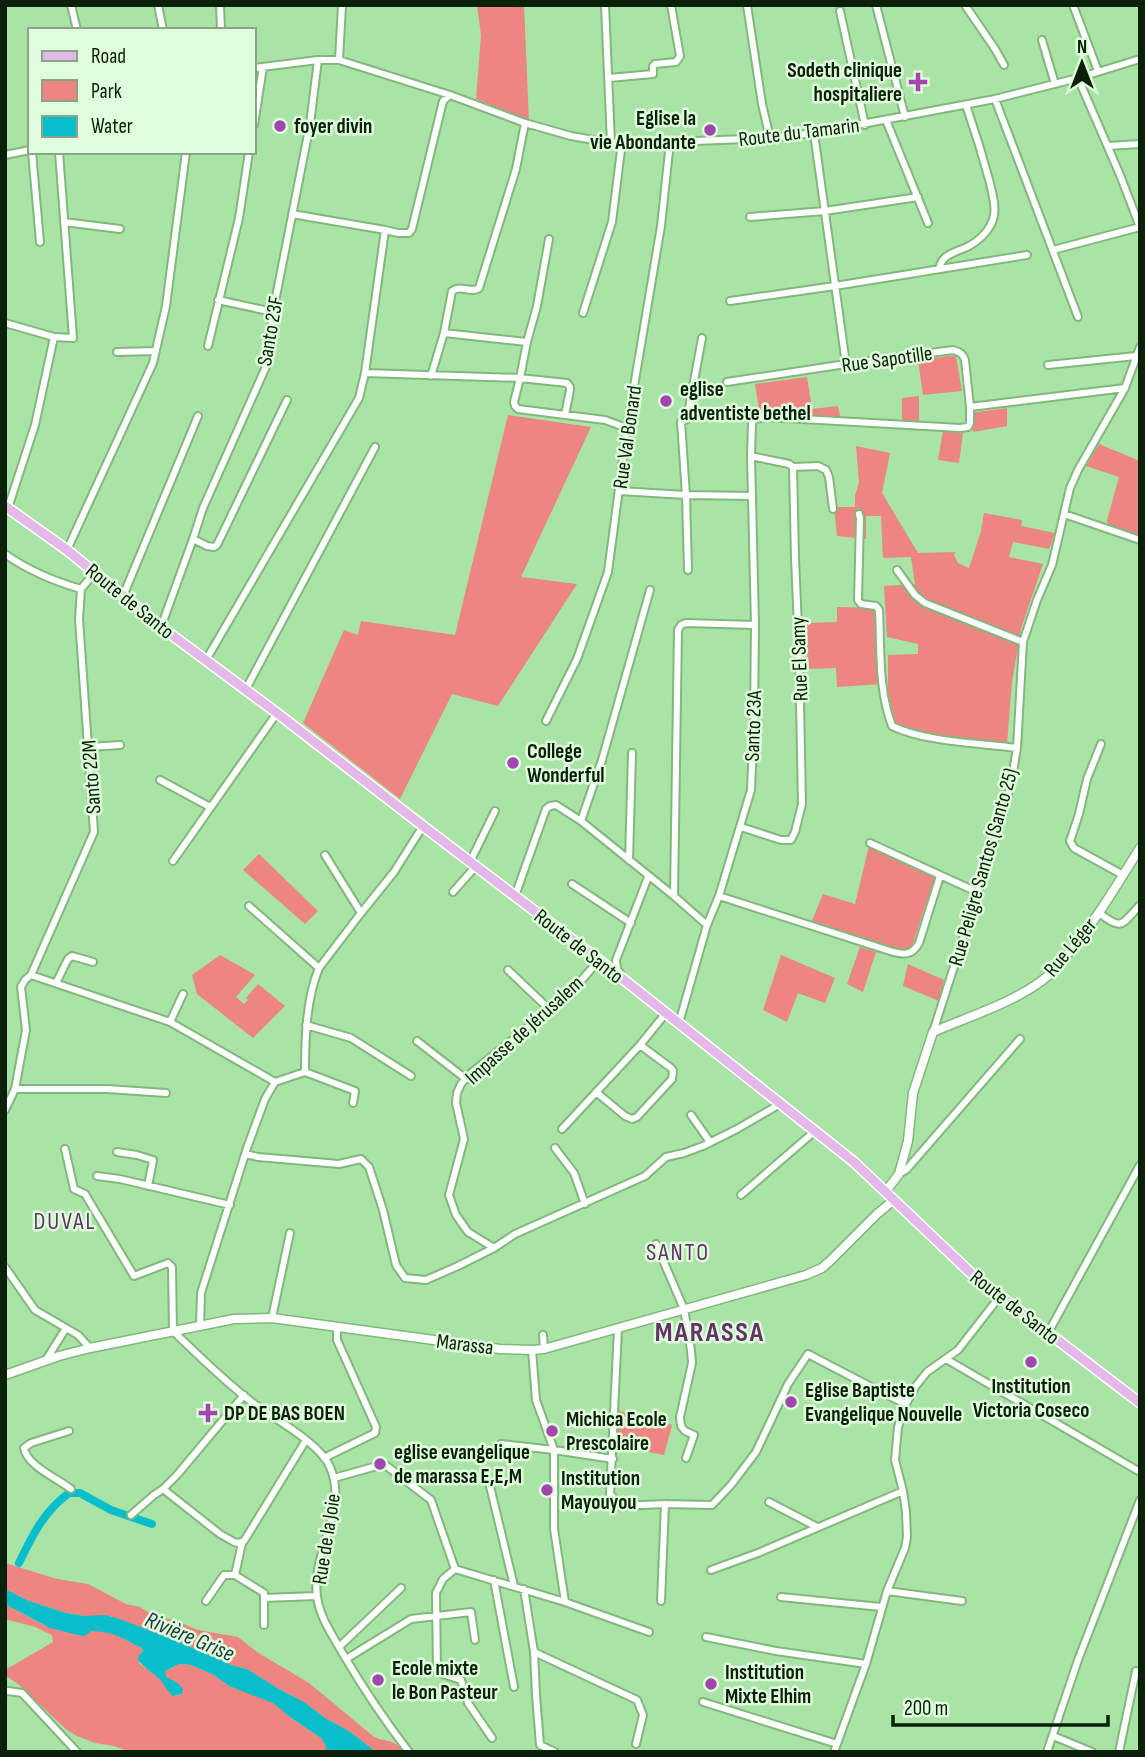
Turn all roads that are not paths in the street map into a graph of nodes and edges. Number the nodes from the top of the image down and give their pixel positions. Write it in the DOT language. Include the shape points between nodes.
graph roads {
  1 [pos="71,5"];
  2 [pos="158,5"];
  3 [pos="220,5"];
  4 [pos="342,5"];
  5 [pos="605,5"];
  6 [pos="671,5"];
  7 [pos="747,5"];
  8 [pos="876,5"];
  9 [pos="965,5"];
  10 [pos="1073,5"];
  11 [pos="840,11"];
  12 [pos="77,28"];
  13 [pos="163,28"];
  14 [pos="221,28"];
  15 [pos="1042,40"];
  16 [pos="1140,59"];
  17 [pos="318,60"];
  18 [pos="339,60"];
  19 [pos="1004,65"];
  20 [pos="263,67"];
  21 [pos="256,68"];
  22 [pos="1098,71"];
  23 [pos="609,78"];
  24 [pos="1078,78"];
  25 [pos="1055,84"];
  26 [pos="450,95"];
  27 [pos="995,99"];
  28 [pos="966,105"];
  29 [pos="256,112"];
  30 [pos="905,117"];
  31 [pos="886,120"];
  32 [pos="525,123"];
  33 [pos="865,124"];
  34 [pos="814,134"];
  35 [pos="770,138"];
  36 [pos="622,142"];
  37 [pos="670,142"];
  38 [pos="611,143"];
  39 [pos="1140,144"];
  40 [pos="1108,146"];
  41 [pos="28,151"];
  42 [pos="31,154"];
  43 [pos="59,154"];
  44 [pos="186,154"];
  45 [pos="249,154"];
  46 [pos="5,155"];
  47 [pos="918,197"];
  48 [pos="825,211"];
  49 [pos="292,214"];
  50 [pos="750,217"];
  51 [pos="64,222"];
  52 [pos="928,223"];
  53 [pos="1140,227"];
  54 [pos="120,229"];
  55 [pos="386,230"];
  56 [pos="549,239"];
  57 [pos="40,242"];
  58 [pos="1053,250"];
  59 [pos="1027,255"];
  60 [pos="939,269"];
  61 [pos="835,286"];
  62 [pos="218,300"];
  63 [pos="730,301"];
  64 [pos="273,312"];
  65 [pos="583,313"];
  66 [pos="1078,317"];
  67 [pos="5,324"];
  68 [pos="444,333"];
  69 [pos="54,337"];
  70 [pos="702,338"];
  71 [pos="527,342"];
  72 [pos="208,346"];
  73 [pos="1140,347"];
  74 [pos="156,351"];
  75 [pos="117,352"];
  76 [pos="1136,356"];
  77 [pos="846,364"];
  78 [pos="1048,365"];
  79 [pos="1131,370"];
  80 [pos="365,373"];
  81 [pos="1140,373"];
  82 [pos="430,376"];
  83 [pos="520,378"];
  84 [pos="727,382"];
  85 [pos="1125,388"];
  86 [pos="287,400"];
  87 [pos="970,407"];
  88 [pos="565,415"];
  89 [pos="198,416"];
  90 [pos="626,428"];
  91 [pos="375,447"];
  92 [pos="751,456"];
  93 [pos="793,467"];
  94 [pos="619,491"];
  95 [pos="686,495"];
  96 [pos="752,496"];
  97 [pos="7,507"];
  98 [pos="832,509"];
  99 [pos="859,514"];
  100 [pos="1064,514"];
  101 [pos="193,538"];
  102 [pos="1140,540"];
  103 [pos="67,550"];
  104 [pos="5,554"];
  105 [pos="688,570"];
  106 [pos="897,570"];
  107 [pos="95,572"];
  108 [pos="81,589"];
  109 [pos="650,590"];
  110 [pos="123,596"];
  111 [pos="755,625"];
  112 [pos="161,627"];
  113 [pos="1023,642"];
  114 [pos="206,660"];
  115 [pos="246,689"];
  116 [pos="277,713"];
  117 [pos="546,721"];
  118 [pos="1101,744"];
  119 [pos="120,745"];
  120 [pos="89,747"];
  121 [pos="1017,748"];
  122 [pos="632,753"];
  123 [pos="160,780"];
  124 [pos="209,807"];
  125 [pos="495,811"];
  126 [pos="581,821"];
  127 [pos="423,827"];
  128 [pos="741,827"];
  129 [pos="870,843"];
  130 [pos="1140,848"];
  131 [pos="325,855"];
  132 [pos="629,860"];
  133 [pos="173,861"];
  134 [pos="473,864"];
  135 [pos="1123,875"];
  136 [pos="940,876"];
  137 [pos="648,877"];
  138 [pos="572,884"];
  139 [pos="453,892"];
  140 [pos="977,892"];
  141 [pos="514,895"];
  142 [pos="674,896"];
  143 [pos="719,896"];
  144 [pos="1140,905"];
  145 [pos="249,906"];
  146 [pos="361,913"];
  147 [pos="1099,913"];
  148 [pos="631,923"];
  149 [pos="707,925"];
  150 [pos="599,960"];
  151 [pos="93,962"];
  152 [pos="319,968"];
  153 [pos="508,970"];
  154 [pos="31,975"];
  155 [pos="56,983"];
  156 [pos="627,983"];
  157 [pos="183,994"];
  158 [pos="549,1009"];
  159 [pos="666,1013"];
  160 [pos="170,1022"];
  161 [pos="679,1023"];
  162 [pos="306,1024"];
  163 [pos="933,1032"];
  164 [pos="1020,1039"];
  165 [pos="417,1041"];
  166 [pos="640,1045"];
  167 [pos="305,1072"];
  168 [pos="411,1076"];
  169 [pos="466,1079"];
  170 [pos="275,1082"];
  171 [pos="15,1089"];
  172 [pos="596,1092"];
  173 [pos="166,1093"];
  174 [pos="353,1102"];
  175 [pos="780,1104"];
  176 [pos="5,1110"];
  177 [pos="691,1115"];
  178 [pos="562,1129"];
  179 [pos="815,1131"];
  180 [pos="710,1142"];
  181 [pos="555,1148"];
  182 [pos="65,1149"];
  183 [pos="117,1152"];
  184 [pos="245,1154"];
  185 [pos="1139,1168"];
  186 [pos="899,1174"];
  187 [pos="97,1176"];
  188 [pos="148,1186"];
  189 [pos="886,1191"];
  190 [pos="741,1195"];
  191 [pos="894,1200"];
  192 [pos="585,1204"];
  193 [pos="230,1205"];
  194 [pos="290,1233"];
  195 [pos="656,1244"];
  196 [pos="494,1248"];
  197 [pos="5,1267"];
  198 [pos="1000,1296"];
  199 [pos="684,1310"];
  200 [pos="272,1318"];
  201 [pos="200,1326"];
  202 [pos="337,1327"];
  203 [pos="66,1328"];
  204 [pos="618,1329"];
  205 [pos="173,1331"];
  206 [pos="1048,1333"];
  207 [pos="543,1335"];
  208 [pos="90,1348"];
  209 [pos="544,1349"];
  210 [pos="532,1350"];
  211 [pos="946,1359"];
  212 [pos="46,1360"];
  213 [pos="5,1375"];
  214 [pos="244,1395"];
  215 [pos="1140,1403"];
  216 [pos="906,1404"];
  217 [pos="69,1431"];
  218 [pos="306,1440"];
  219 [pos="501,1444"];
  220 [pos="554,1450"];
  221 [pos="324,1458"];
  222 [pos="686,1458"];
  223 [pos="613,1459"];
  224 [pos="1140,1472"];
  225 [pos="334,1478"];
  226 [pos="489,1482"];
  227 [pos="71,1489"];
  228 [pos="163,1489"];
  229 [pos="903,1491"];
  230 [pos="1140,1500"];
  231 [pos="769,1502"];
  232 [pos="665,1504"];
  233 [pos="131,1515"];
  234 [pos="817,1527"];
  235 [pos="242,1543"];
  236 [pos="455,1569"];
  237 [pos="711,1570"];
  238 [pos="235,1575"];
  239 [pos="494,1580"];
  240 [pos="514,1586"];
  241 [pos="401,1588"];
  242 [pos="524,1589"];
  243 [pos="887,1591"];
  244 [pos="316,1596"];
  245 [pos="781,1597"];
  246 [pos="264,1598"];
  247 [pos="206,1601"];
  248 [pos="661,1601"];
  249 [pos="962,1601"];
  250 [pos="565,1602"];
  251 [pos="881,1608"];
  252 [pos="436,1615"];
  253 [pos="264,1625"];
  254 [pos="649,1632"];
  255 [pos="706,1637"];
  256 [pos="475,1640"];
  257 [pos="339,1647"];
  258 [pos="534,1653"];
  259 [pos="346,1659"];
  260 [pos="866,1664"];
  261 [pos="1136,1671"];
  262 [pos="514,1687"];
  263 [pos="5,1692"];
  264 [pos="703,1702"];
  265 [pos="1053,1736"];
  266 [pos="492,1738"];
  267 [pos="636,1744"];
  268 [pos="837,1744"];
  269 [pos="77,1752"];
  270 [pos="409,1752"];
  271 [pos="555,1752"];
  272 [pos="834,1752"];
  273 [pos="1047,1752"];
  274 [pos="1092,1752"];
  275 [pos="1119,1752"];
  1 -- 12 [label="street"];
  2 -- 13 [label="street"];
  3 -- 14 [label="street"];
  4 -- 18 [label="street"];
  5 -- 23 [label="street"];
  6 -- 23 [label="street" via="679,60 655,64 653,74"];
  7 -- 35 [label="street"];
  8 -- 30 [label="street"];
  9 -- 19 [label="street"];
  10 -- 22 [label="street"];
  11 -- 33 [label="street"];
  15 -- 25 [label="street"];
  16 -- 22 [label="street, Route du Tamarin"];
  17 -- 18 [label="street, Route du Tamarin"];
  17 -- 20 [label="street, Route du Tamarin"];
  17 -- 49 [label="street, Santo 23F"];
  18 -- 26 [label="street, Route du Tamarin"];
  20 -- 21 [label="street, Route du Tamarin"];
  20 -- 29 [label="street"];
  22 -- 24 [label="street, Route du Tamarin"];
  23 -- 38 [label="street"];
  24 -- 25 [label="street, Route du Tamarin"];
  24 -- 40 [label="street"];
  25 -- 27 [label="street, Route du Tamarin"];
  26 -- 32 [label="street, Route du Tamarin"];
  26 -- 55 [label="street" via="443,101 412,229 404,234"];
  27 -- 28 [label="street, Route du Tamarin"];
  27 -- 58 [label="street"];
  28 -- 30 [label="street, Route du Tamarin"];
  28 -- 60 [label="street" via="982,153 994,215 981,238 945,256"];
  30 -- 31 [label="street, Route du Tamarin"];
  31 -- 33 [label="street, Route du Tamarin"];
  31 -- 47 [label="street"];
  32 -- 38 [label="street, Route du Tamarin"];
  32 -- 68 [label="street" via="480,288 452,291"];
  33 -- 34 [label="street, Route du Tamarin"];
  34 -- 35 [label="street, Route du Tamarin"];
  34 -- 48 [label="street"];
  35 -- 37 [label="street, Route du Tamarin"];
  36 -- 37 [label="street, Route du Tamarin"];
  36 -- 38 [label="street, Route du Tamarin"];
  36 -- 65 [label="street" via="612,222"];
  37 -- 90 [label="street, Rue Val Bonard" via="661,226"];
  39 -- 40 [label="street"];
  40 -- 53 [label="street"];
  41 -- 46 [label="street"];
  42 -- 57 [label="street"];
  43 -- 51 [label="street"];
  44 -- 74 [label="street"];
  45 -- 62 [label="street" via="239,218"];
  47 -- 48 [label="street"];
  47 -- 52 [label="street"];
  48 -- 50 [label="street"];
  48 -- 61 [label="street"];
  49 -- 55 [label="street"];
  49 -- 64 [label="street, Santo 23F"];
  51 -- 54 [label="street"];
  51 -- 69 [label="street" via="73,338"];
  53 -- 58 [label="street"];
  55 -- 80 [label="street"];
  56 -- 71 [label="street"];
  58 -- 66 [label="street"];
  59 -- 60 [label="street"];
  60 -- 61 [label="street"];
  61 -- 63 [label="street"];
  61 -- 77 [label="street"];
  62 -- 64 [label="street"];
  62 -- 72 [label="street"];
  64 -- 101 [label="street, Santo 23F" via="265,369"];
  67 -- 69 [label="street"];
  68 -- 71 [label="street"];
  68 -- 82 [label="street"];
  69 -- 97 [label="street" via="35,425"];
  70 -- 95 [label="street" via="687,419 681,422"];
  71 -- 83 [label="street"];
  73 -- 76 [label="street, Rue Peligre Santos (Santo 25)"];
  74 -- 75 [label="street"];
  74 -- 103 [label="street"];
  76 -- 78 [label="street"];
  76 -- 79 [label="street, Rue Peligre Santos (Santo 25)"];
  77 -- 84 [label="street, Rue Sapotille"];
  77 -- 87 [label="street, Rue Sapotille" via="960,352"];
  79 -- 81 [label="street"];
  79 -- 85 [label="street, Rue Peligre Santos (Santo 25)"];
  80 -- 82 [label="street"];
  80 -- 114 [label="street" via="359,398"];
  82 -- 83 [label="street"];
  83 -- 88 [label="street" via="567,383"];
  83 -- 88 [label="street" via="514,406"];
  85 -- 87 [label="street"];
  85 -- 100 [label="street, Rue Peligre Santos (Santo 25)" via="1070,488"];
  86 -- 101 [label="street" via="217,545 207,546"];
  87 -- 92 [label="street, Santo 23A" via="970,423 960,428 755,419"];
  88 -- 90 [label="street"];
  89 -- 110 [label="street"];
  90 -- 94 [label="street, Rue Val Bonard"];
  91 -- 115 [label="street"];
  92 -- 93 [label="street"];
  92 -- 96 [label="street, Santo 23A"];
  93 -- 98 [label="street" via="826,470"];
  93 -- 128 [label="street, Rue El Samy" via="802,804 791,840"];
  94 -- 95 [label="street"];
  94 -- 117 [label="street, Rue Val Bonard" via="608,572 577,659"];
  95 -- 96 [label="street"];
  95 -- 105 [label="street"];
  96 -- 111 [label="street, Santo 23A"];
  97 -- 103 [label="main road, Route de Santo"];
  99 -- 121 [label="street" via="858,600 879,610 880,655 892,726 937,738"];
  100 -- 102 [label="street"];
  100 -- 113 [label="street, Rue Peligre Santos (Santo 25)" via="1052,565"];
  101 -- 112 [label="street, Santo 23F"];
  103 -- 107 [label="main road, Route de Santo"];
  104 -- 108 [label="street" via="30,571"];
  106 -- 113 [label="street" via="925,603"];
  107 -- 108 [label="street"];
  107 -- 110 [label="main road, Route de Santo"];
  108 -- 120 [label="street, Santo 22M" via="79,619"];
  109 -- 126 [label="street"];
  110 -- 112 [label="main road, Route de Santo"];
  111 -- 128 [label="street, Santo 23A" via="751,790"];
  111 -- 142 [label="street" via="686,623 678,630"];
  112 -- 114 [label="main road, Route de Santo"];
  113 -- 121 [label="street, Rue Peligre Santos (Santo 25)"];
  114 -- 115 [label="main road, Route de Santo"];
  115 -- 116 [label="main road, Route de Santo"];
  116 -- 124 [label="street"];
  116 -- 127 [label="main road, Route de Santo"];
  118 -- 135 [label="street" via="1070,841 1074,848"];
  119 -- 120 [label="street"];
  120 -- 154 [label="street, Santo 22M" via="94,832"];
  121 -- 140 [label="street, Rue Peligre Santos (Santo 25)" via="1001,820"];
  122 -- 132 [label="street"];
  123 -- 124 [label="street"];
  124 -- 133 [label="street"];
  125 -- 134 [label="street"];
  126 -- 132 [label="street"];
  126 -- 141 [label="street" via="556,805 546,809"];
  127 -- 134 [label="main road, Route de Santo"];
  127 -- 146 [label="street"];
  128 -- 143 [label="street, Santo 23A"];
  129 -- 136 [label="street"];
  130 -- 135 [label="main road, Rue Léger"];
  131 -- 146 [label="street"];
  132 -- 137 [label="street"];
  134 -- 139 [label="street"];
  134 -- 141 [label="main road, Route de Santo"];
  135 -- 147 [label="main road, Rue Léger"];
  136 -- 140 [label="street"];
  136 -- 143 [label="street" via="919,943 908,954"];
  137 -- 142 [label="street"];
  137 -- 148 [label="street"];
  138 -- 148 [label="street"];
  140 -- 163 [label="street, Rue Peligre Santos (Santo 25)"];
  141 -- 150 [label="main road, Route de Santo"];
  142 -- 149 [label="street"];
  143 -- 149 [label="street, Santo 23A"];
  144 -- 147 [label="street" via="1118,925"];
  145 -- 152 [label="street"];
  146 -- 152 [label="street"];
  147 -- 163 [label="main road, Rue Léger" via="1051,975"];
  148 -- 156 [label="street" via="616,960"];
  149 -- 161 [label="street, Santo 23A"];
  150 -- 156 [label="main road, Route de Santo"];
  150 -- 158 [label="street, Impasse de Jérusalem"];
  151 -- 155 [label="street" via="72,956"];
  152 -- 162 [label="street"];
  153 -- 158 [label="street"];
  154 -- 155 [label="street"];
  154 -- 171 [label="street, Santo 22M" via="21,988 26,1030"];
  155 -- 160 [label="street"];
  156 -- 159 [label="main road, Route de Santo"];
  157 -- 160 [label="street"];
  158 -- 169 [label="street, Impasse de Jérusalem"];
  159 -- 161 [label="main road, Route de Santo"];
  159 -- 166 [label="street"];
  160 -- 170 [label="street"];
  161 -- 175 [label="main road, Route de Santo"];
  162 -- 167 [label="street"];
  162 -- 168 [label="street" via="351,1038"];
  163 -- 186 [label="main road, Rue Peligre Santos (Santo 25)" via="913,1093"];
  164 -- 186 [label="street"];
  165 -- 169 [label="street"];
  166 -- 172 [label="street"];
  166 -- 172 [label="street" via="671,1068 673,1075 637,1117 625,1115"];
  167 -- 170 [label="street"];
  167 -- 174 [label="street" via="355,1091"];
  169 -- 196 [label="street, Impasse de Jérusalem" via="457,1093 464,1139 449,1195 468,1232"];
  170 -- 184 [label="street"];
  171 -- 173 [label="street"];
  171 -- 176 [label="street, Santo 22M"];
  172 -- 178 [label="street"];
  175 -- 179 [label="main road, Route de Santo"];
  175 -- 180 [label="street"];
  177 -- 180 [label="street"];
  179 -- 189 [label="main road, Route de Santo"];
  179 -- 190 [label="street"];
  180 -- 192 [label="street" via="666,1157 645,1176"];
  181 -- 192 [label="street" via="574,1173"];
  182 -- 205 [label="street" via="75,1189 85,1194 134,1276 168,1263 172,1267"];
  183 -- 188 [label="street" via="153,1160"];
  184 -- 193 [label="street"];
  184 -- 196 [label="street" via="339,1164 361,1159 369,1167 396,1265 405,1278 426,1280"];
  185 -- 206 [label="street"];
  186 -- 189 [label="main road, Rue Peligre Santos (Santo 25)"];
  187 -- 188 [label="street"];
  188 -- 193 [label="street"];
  189 -- 191 [label="main road, Route de Santo"];
  191 -- 198 [label="main road, Route de Santo"];
  191 -- 199 [label="main road, Marassa" via="822,1268"];
  192 -- 196 [label="street"];
  193 -- 201 [label="street" via="201,1293"];
  194 -- 200 [label="street"];
  195 -- 199 [label="street"];
  197 -- 203 [label="street" via="35,1310"];
  198 -- 206 [label="main road, Route de Santo"];
  198 -- 211 [label="street"];
  199 -- 204 [label="main road, Marassa"];
  199 -- 222 [label="street" via="692,1363 680,1417 681,1426 694,1435"];
  200 -- 201 [label="main road, Marassa"];
  200 -- 202 [label="main road, Marassa"];
  201 -- 205 [label="main road, Marassa"];
  202 -- 210 [label="main road, Marassa"];
  202 -- 221 [label="street" via="337,1340 376,1431"];
  203 -- 208 [label="street"];
  203 -- 212 [label="street"];
  204 -- 209 [label="main road, Marassa"];
  204 -- 223 [label="street"];
  205 -- 208 [label="main road, Marassa"];
  205 -- 214 [label="street, Rue de la Joie"];
  206 -- 215 [label="main road, Route de Santo"];
  207 -- 209 [label="street"];
  208 -- 212 [label="main road, Marassa"];
  209 -- 210 [label="main road, Marassa"];
  210 -- 220 [label="street" via="536,1400"];
  211 -- 216 [label="street" via="927,1372"];
  211 -- 224 [label="street"];
  212 -- 213 [label="main road, Marassa"];
  214 -- 218 [label="street, Rue de la Joie"];
  214 -- 228 [label="street"];
  216 -- 229 [label="street" via="895,1460"];
  216 -- 232 [label="street" via="808,1354 788,1384 756,1452 712,1505"];
  217 -- 227 [label="street" via="31,1443 24,1452 33,1464"];
  218 -- 221 [label="street, Rue de la Joie"];
  218 -- 235 [label="street"];
  219 -- 220 [label="street"];
  220 -- 223 [label="street"];
  220 -- 250 [label="street" via="554,1529"];
  221 -- 225 [label="street, Rue de la Joie"];
  223 -- 232 [label="street" via="610,1494 621,1506"];
  225 -- 236 [label="street" via="384,1464 394,1471 431,1500"];
  225 -- 244 [label="street, Rue de la Joie" via="336,1500 318,1569"];
  226 -- 240 [label="street"];
  228 -- 233 [label="street"];
  228 -- 235 [label="street" via="220,1534"];
  229 -- 234 [label="street"];
  229 -- 243 [label="street" via="905,1548"];
  230 -- 265 [label="street"];
  231 -- 234 [label="street"];
  232 -- 248 [label="street"];
  234 -- 237 [label="street"];
  235 -- 238 [label="street"];
  236 -- 239 [label="street"];
  236 -- 252 [label="street" via="436,1593"];
  238 -- 246 [label="street" via="263,1591"];
  238 -- 247 [label="street" via="224,1575"];
  239 -- 240 [label="street"];
  239 -- 262 [label="street"];
  240 -- 242 [label="street"];
  241 -- 257 [label="street"];
  242 -- 250 [label="street"];
  242 -- 258 [label="street"];
  243 -- 249 [label="street"];
  243 -- 251 [label="street"];
  244 -- 246 [label="street"];
  244 -- 257 [label="street, Rue de la Joie"];
  245 -- 251 [label="street"];
  246 -- 253 [label="street"];
  250 -- 254 [label="street"];
  251 -- 260 [label="street"];
  252 -- 256 [label="street" via="471,1612"];
  252 -- 259 [label="street" via="411,1619"];
  252 -- 266 [label="street" via="437,1672 461,1680 468,1703"];
  255 -- 260 [label="street"];
  257 -- 259 [label="street, Rue de la Joie"];
  258 -- 267 [label="street" via="636,1700 643,1715"];
  258 -- 271 [label="street" via="540,1745"];
  259 -- 270 [label="street, Rue de la Joie"];
  260 -- 268 [label="street"];
  261 -- 275 [label="street"];
  263 -- 269 [label="street" via="22,1693"];
  264 -- 268 [label="street"];
  265 -- 273 [label="street"];
  265 -- 274 [label="street"];
  268 -- 272 [label="street"];
}
